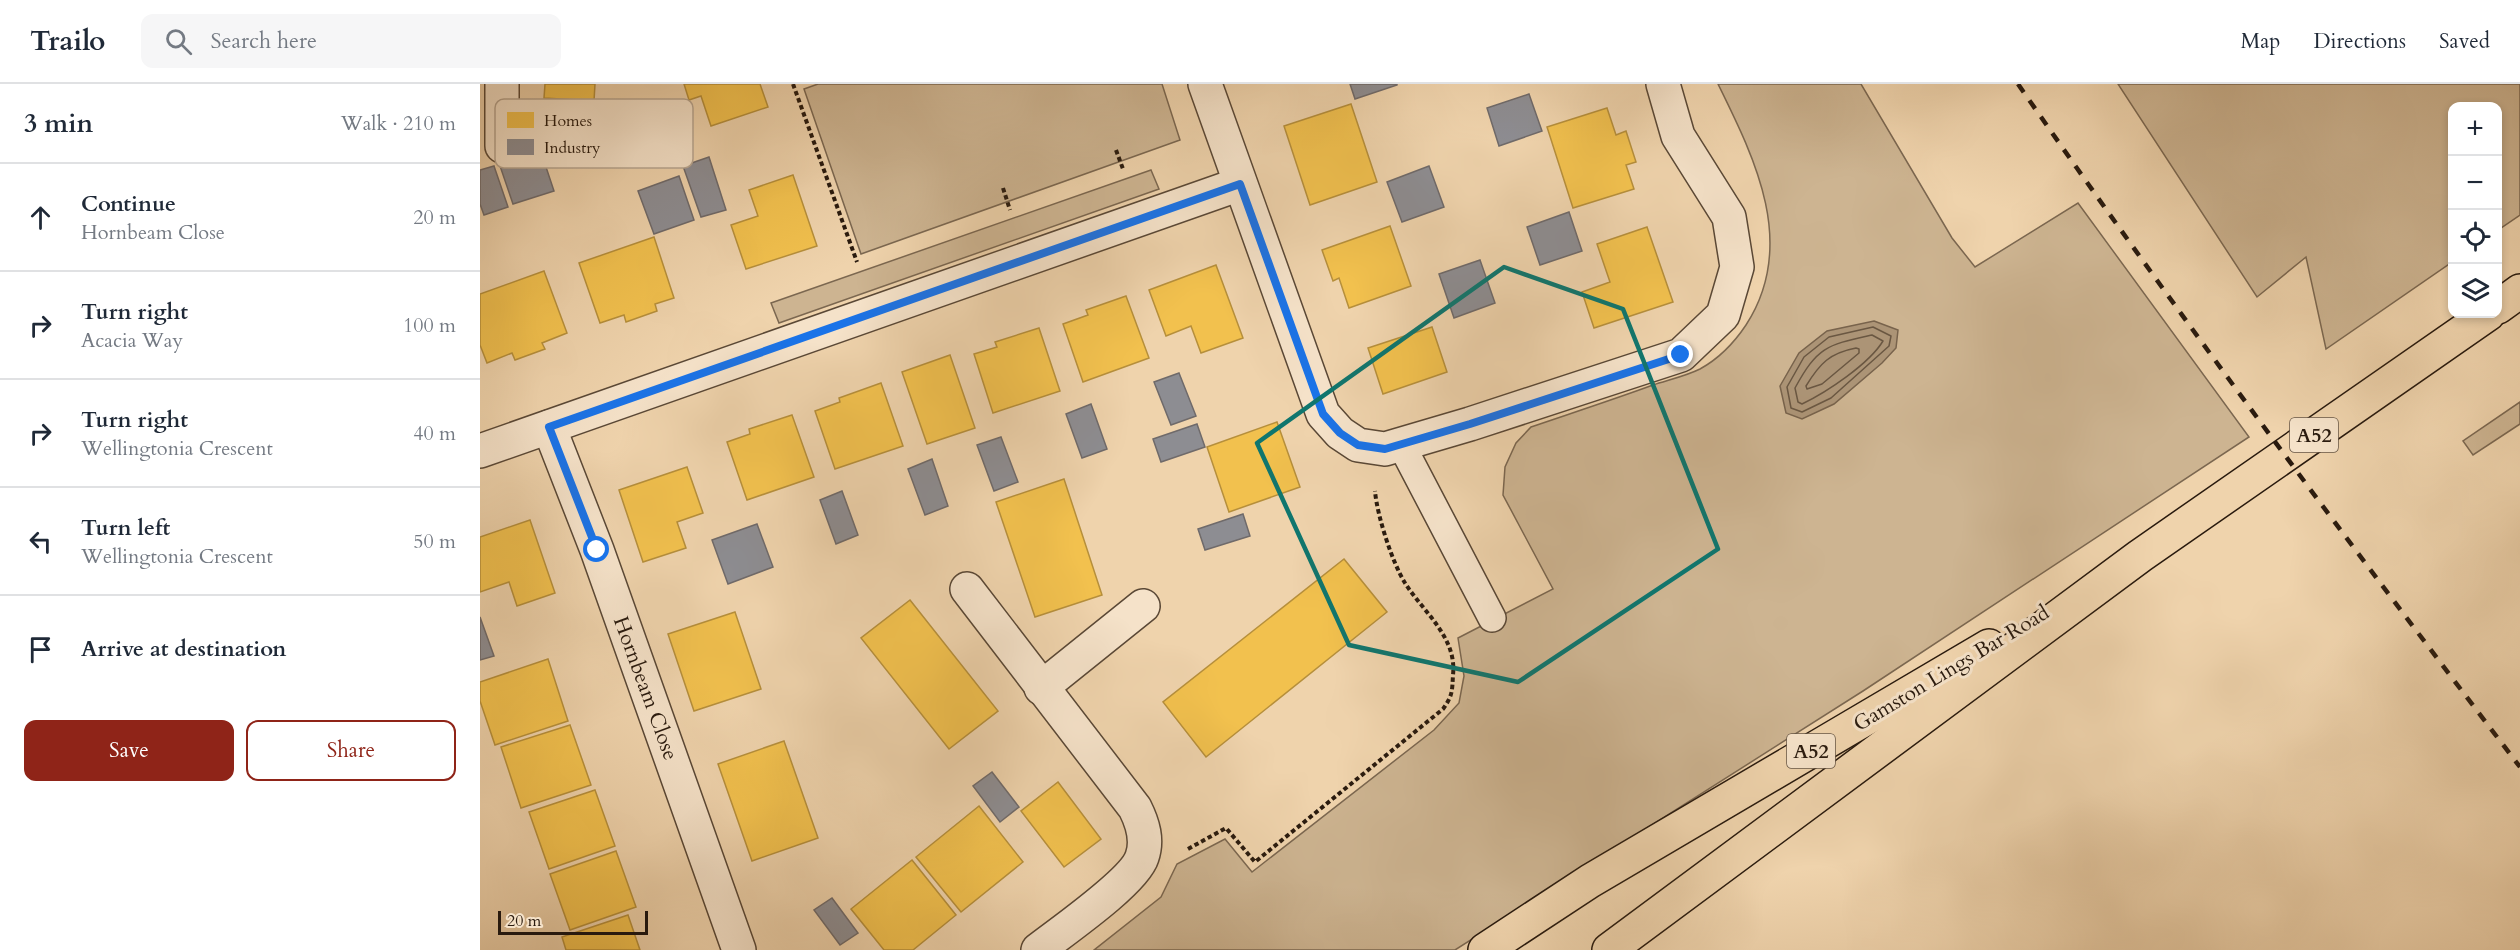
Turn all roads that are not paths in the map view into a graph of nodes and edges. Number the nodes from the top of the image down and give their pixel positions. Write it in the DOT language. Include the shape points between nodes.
graph roads {
  1 [pos="1205,84"];
  2 [pos="1663,84"];
  3 [pos="1240,184"];
  4 [pos="2520,291"];
  5 [pos="2502,304"];
  6 [pos="2482,318"];
  7 [pos="549,427"];
  8 [pos="1401,444"];
  9 [pos="480,451"];
  10 [pos="2140,556"];
  11 [pos="967,589"];
  12 [pos="1143,606"];
  13 [pos="1492,618"];
  14 [pos="1041,688"];
  15 [pos="739,950"];
  16 [pos="1038,950"];
  17 [pos="1485,950"];
  18 [pos="1609,950"];
  1 -- 3 [label="street"];
  2 -- 8 [label="street" via="1678,136 1730,217 1737,267 1724,315 1681,355"];
  3 -- 7 [label="street"];
  3 -- 8 [label="street" via="1323,414 1358,445 1385,449"];
  4 -- 5 [label="highway"];
  6 -- 10 [label="highway, Gamston Lings Bar Road / A52"];
  7 -- 9 [label="street"];
  7 -- 15 [label="street, Hornbeam Close" via="593,539"];
  8 -- 13 [label="lane"];
  10 -- 17 [label="highway, Gamston Lings Bar Road / A52" via="1590,881"];
  10 -- 18 [label="highway, Gamston Lings Bar Road / A52"];
  11 -- 14 [label="street"];
  12 -- 14 [label="street"];
  14 -- 16 [label="street" via="1135,808 1143,823 1145,843 1142,859 1130,876"];
}
